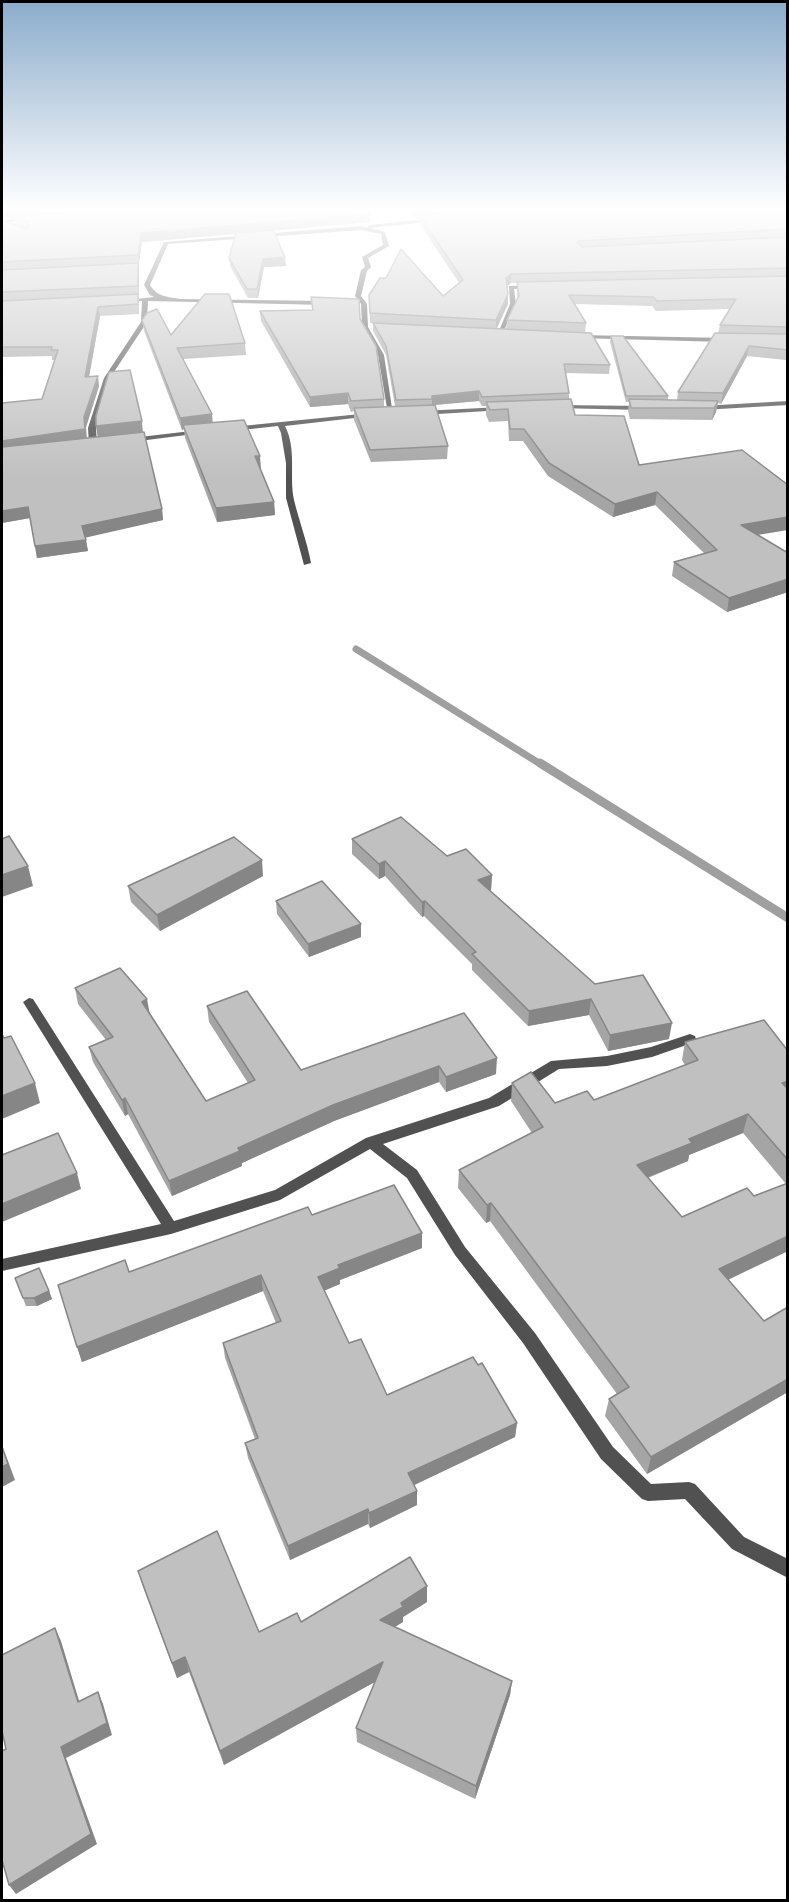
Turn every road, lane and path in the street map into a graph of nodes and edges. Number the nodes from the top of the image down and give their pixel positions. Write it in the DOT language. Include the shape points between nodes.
graph roads {
  1 [pos="152,300"];
  2 [pos="173,300"];
  3 [pos="361,300"];
  4 [pos="513,300"];
  5 [pos="145,301"];
  6 [pos="112,302"];
  7 [pos="340,303"];
  8 [pos="352,304"];
  9 [pos="364,304"];
  10 [pos="365,327"];
  11 [pos="375,328"];
  12 [pos="488,334"];
  13 [pos="499,334"];
  14 [pos="510,335"];
  15 [pos="567,337"];
  16 [pos="731,340"];
  17 [pos="788,403"];
  18 [pos="544,408"];
  19 [pos="510,409"];
  20 [pos="651,409"];
  21 [pos="693,409"];
  22 [pos="415,413"];
  23 [pos="391,414"];
  24 [pos="403,414"];
  25 [pos="280,423"];
  26 [pos="225,429"];
  27 [pos="214,431"];
  28 [pos="126,440"];
  29 [pos="104,443"];
  30 [pos="93,444"];
  31 [pos="82,446"];
  32 [pos="307,564"];
  33 [pos="29,1002"];
  34 [pos="690,1039"];
  35 [pos="371,1142"];
  36 [pos="171,1228"];
  37 [pos="2,1265"];
  38 [pos="788,1569"];
  1 -- 5 [label="street"];
  2 -- 7 [label="street"];
  3 -- 9 [label="street"];
  4 -- 13 [label="street" via="507,322"];
  5 -- 6 [label="street"];
  5 -- 30 [label="street" via="144,322 107,378 92,428"];
  8 -- 9 [label="street"];
  9 -- 10 [label="street"];
  10 -- 11 [label="street"];
  10 -- 23 [label="street" via="381,355"];
  12 -- 13 [label="street"];
  13 -- 14 [label="street"];
  15 -- 16 [label="street"];
  17 -- 21 [label="street"];
  18 -- 20 [label="street"];
  19 -- 22 [label="street"];
  23 -- 24 [label="street"];
  23 -- 25 [label="street"];
  25 -- 26 [label="street"];
  25 -- 32 [label="street" via="290,463 290,498"];
  27 -- 28 [label="street"];
  29 -- 30 [label="street"];
  30 -- 31 [label="street"];
  33 -- 36 [label="street"];
  34 -- 35 [label="street" via="607,1061 556,1064 494,1102"];
  35 -- 36 [label="street" via="280,1194"];
  35 -- 38 [label="street" via="412,1174 460,1251 529,1338 607,1453 648,1493 689,1490 738,1544"];
  36 -- 37 [label="street"];
}
